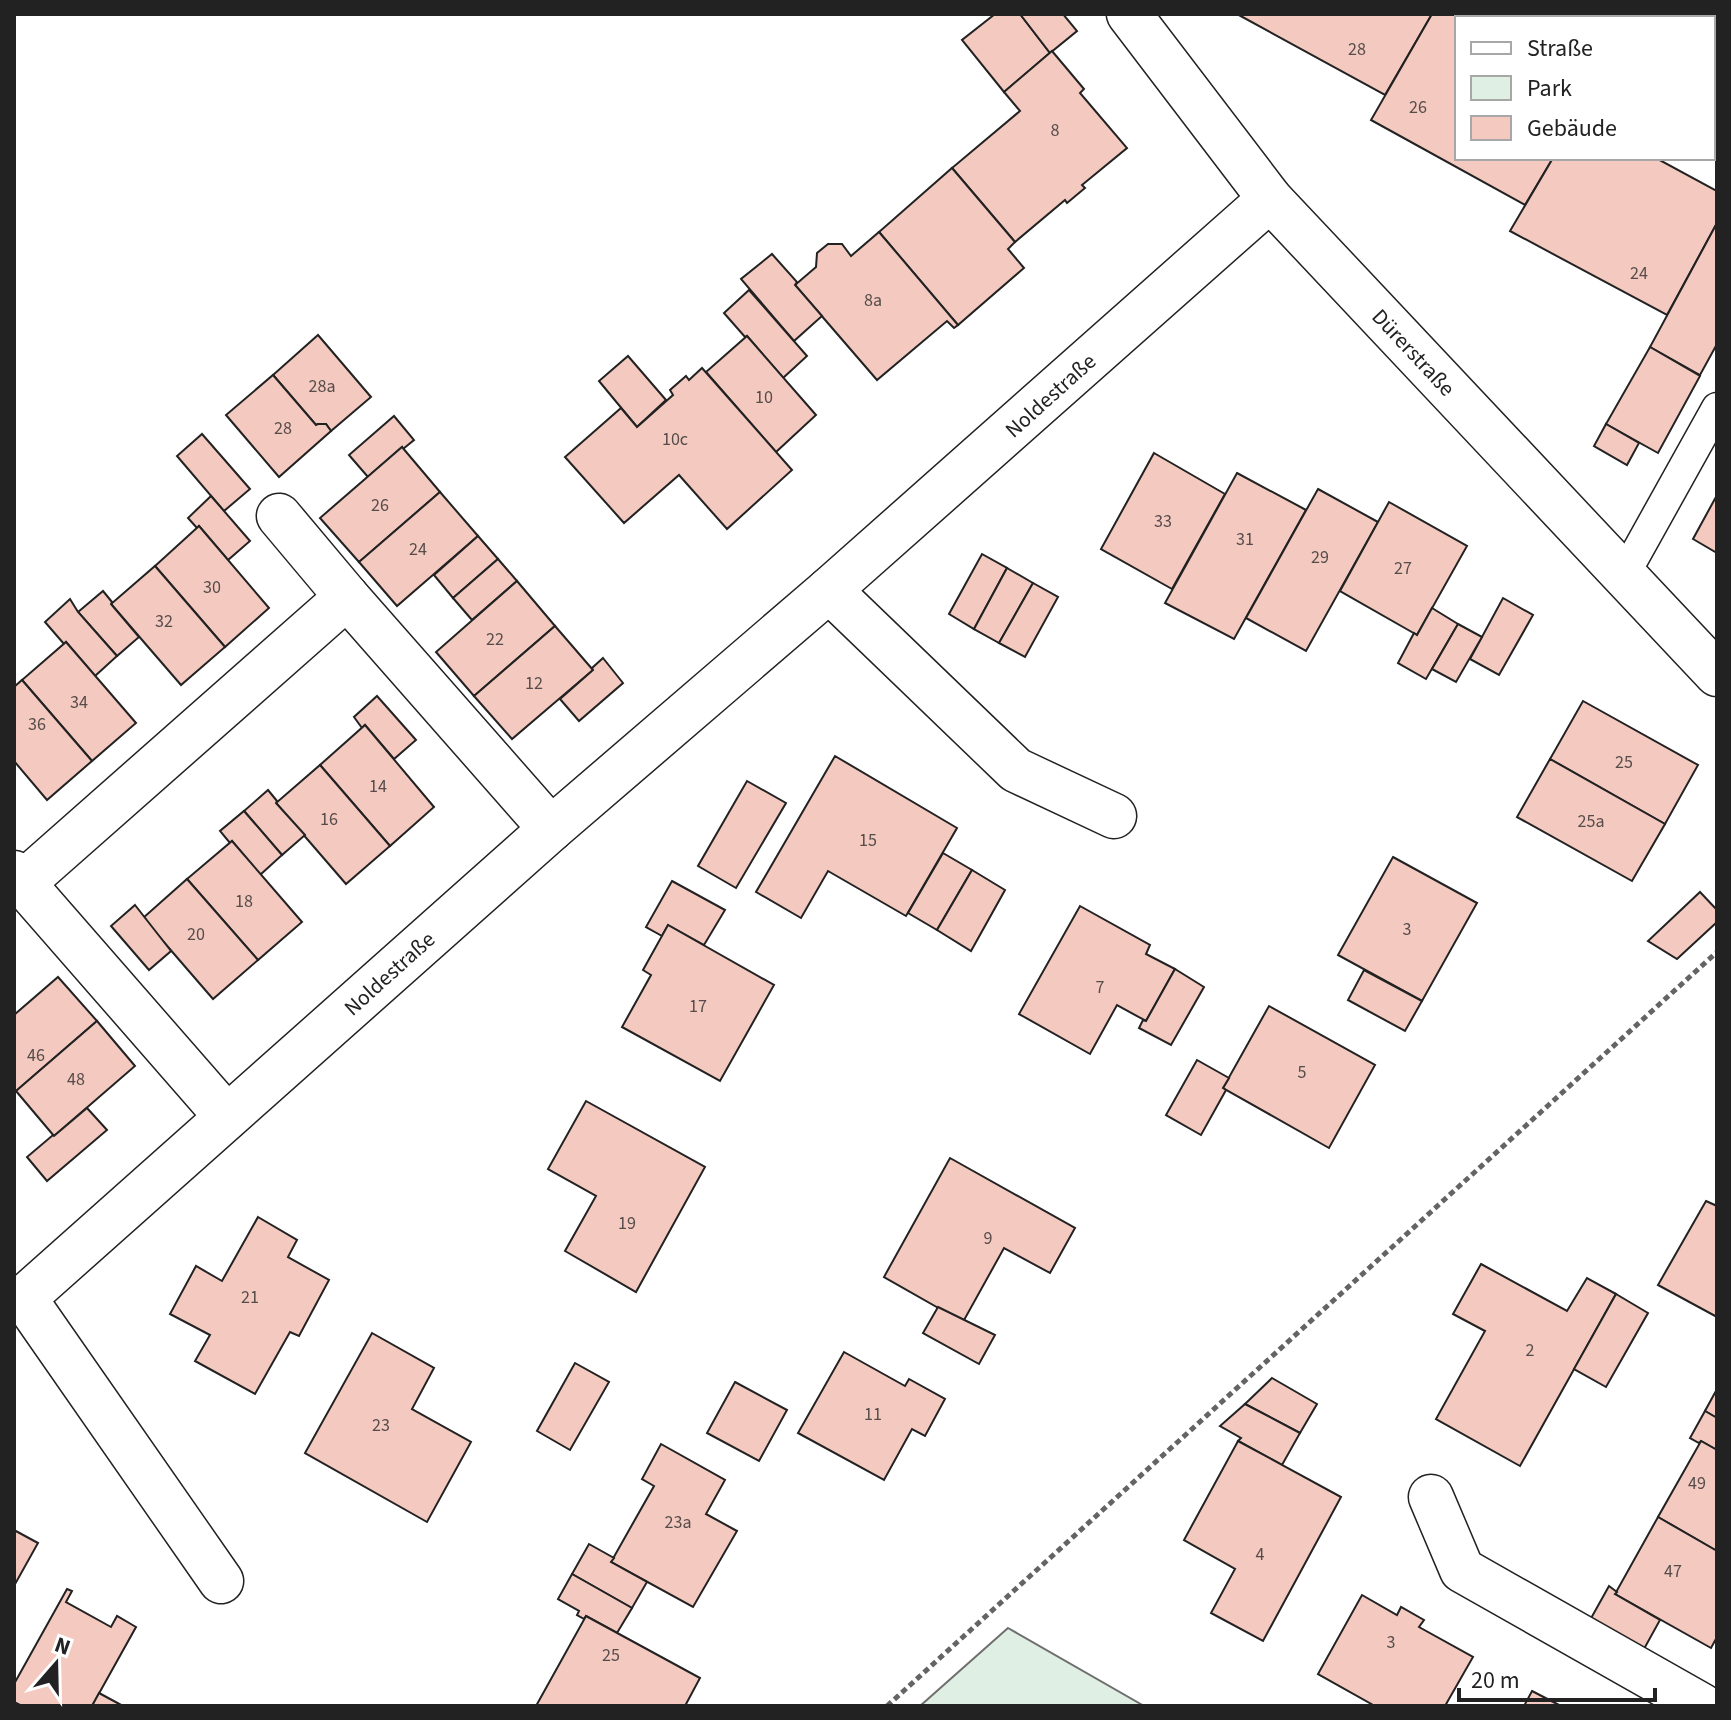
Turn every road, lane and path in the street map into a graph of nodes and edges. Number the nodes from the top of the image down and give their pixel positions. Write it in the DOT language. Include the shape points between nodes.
graph roads {
  1 [pos="1129,14"];
  2 [pos="1270,199"];
  3 [pos="1717,408"];
  4 [pos="279,516"];
  5 [pos="1624,575"];
  6 [pos="829,590"];
  7 [pos="347,597"];
  8 [pos="1717,674"];
  9 [pos="1114,816"];
  10 [pos="551,829"];
  11 [pos="19,878"];
  12 [pos="1717,952"];
  13 [pos="227,1117"];
  14 [pos="19,1299"];
  15 [pos="1431,1497"];
  16 [pos="221,1581"];
  17 [pos="887,1706"];
  18 [pos="1702,1706"];
  1 -- 2 [label="street, Dürerstraße"];
  2 -- 5 [label="street, Dürerstraße"];
  2 -- 6 [label="street, Noldestraße"];
  3 -- 5 [label="lane"];
  4 -- 7 [label="street"];
  5 -- 8 [label="street, Dürerstraße"];
  6 -- 9 [label="street" via="1016,770"];
  6 -- 10 [label="street, Noldestraße"];
  7 -- 10 [label="street"];
  7 -- 11 [label="street"];
  10 -- 13 [label="street, Noldestraße"];
  11 -- 13 [label="street"];
  12 -- 17 [label="path"];
  13 -- 14 [label="street, Noldestraße"];
  14 -- 16 [label="street, Noldestraße"];
  15 -- 18 [label="street" via="1462,1570"];
}
